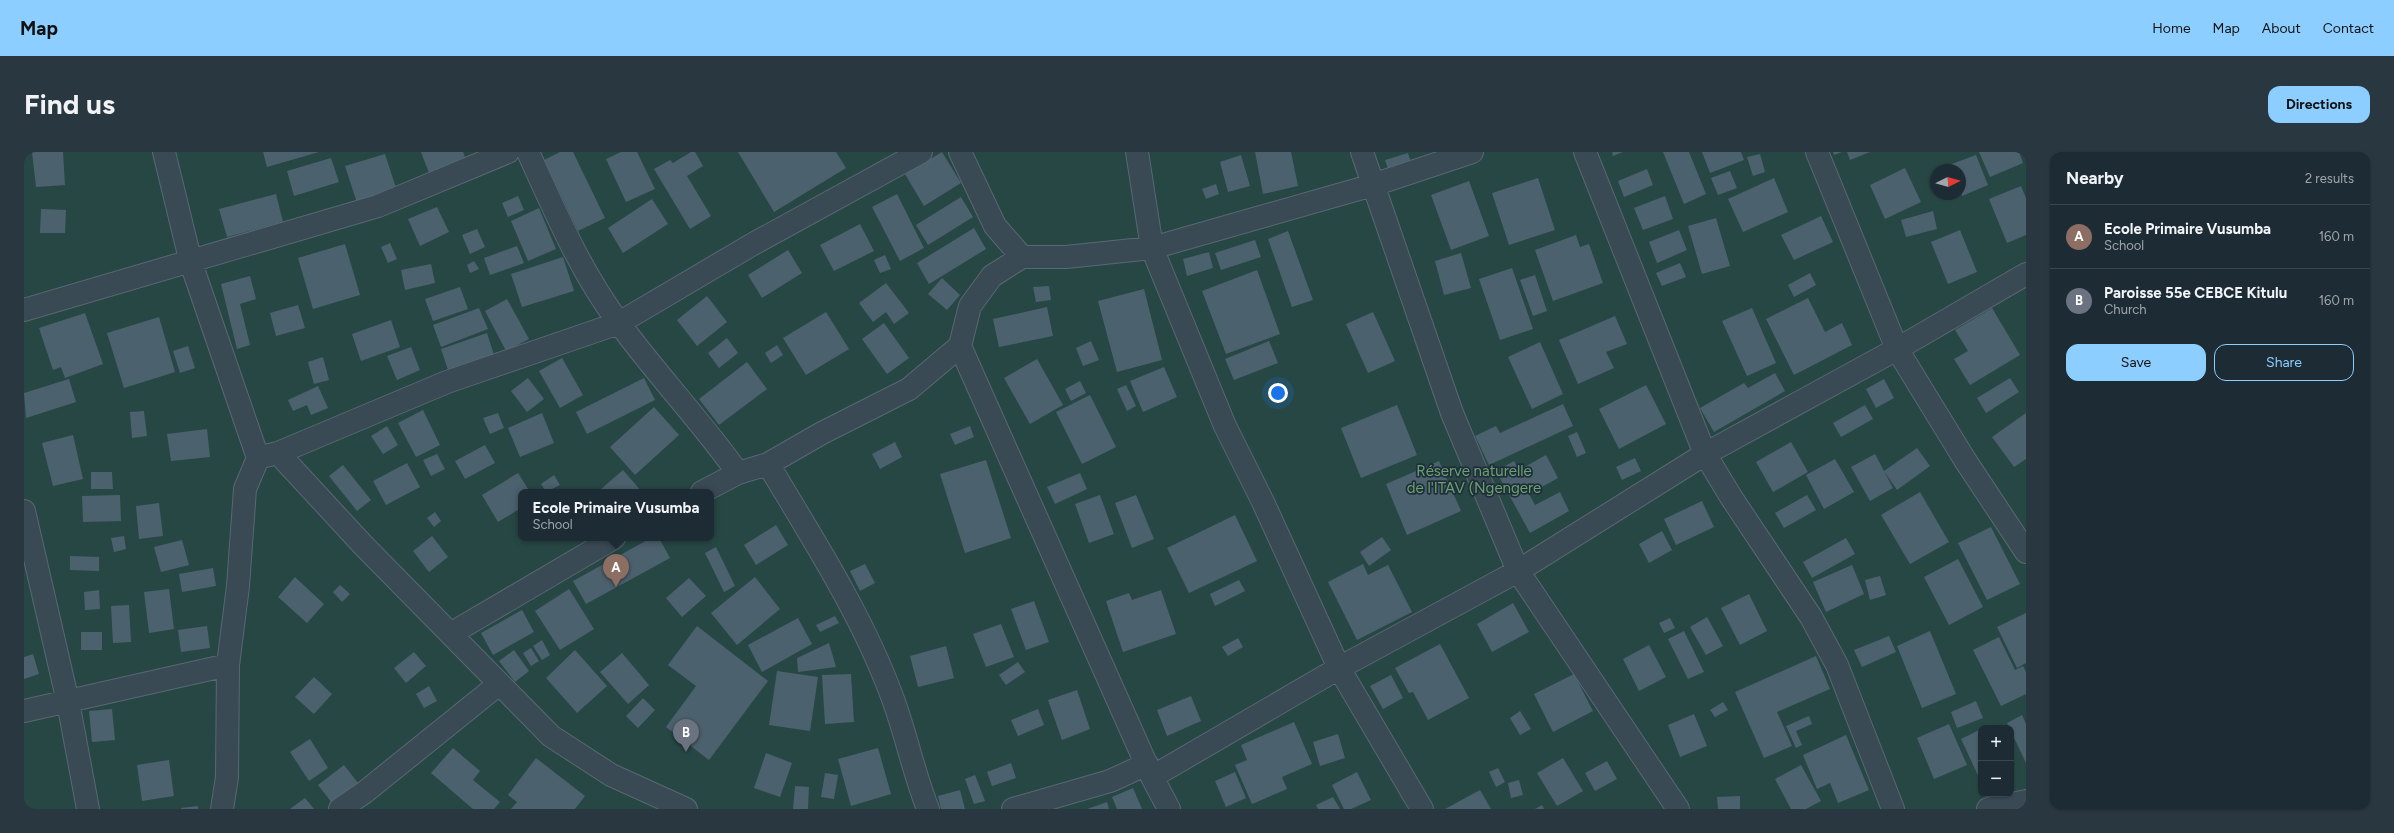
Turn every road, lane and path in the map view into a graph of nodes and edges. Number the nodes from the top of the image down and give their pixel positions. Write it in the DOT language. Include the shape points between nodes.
graph roads {
  1 [pos="164,152"];
  2 [pos="508,152"];
  3 [pos="528,152"];
  4 [pos="921,152"];
  5 [pos="960,152"];
  6 [pos="1137,152"];
  7 [pos="1362,152"];
  8 [pos="1472,152"];
  9 [pos="1585,152"];
  10 [pos="1817,152"];
  11 [pos="1373,185"];
  12 [pos="1152,248"];
  13 [pos="1022,257"];
  14 [pos="191,263"];
  15 [pos="2026,274"];
  16 [pos="24,310"];
  17 [pos="619,323"];
  18 [pos="960,346"];
  19 [pos="1897,349"];
  20 [pos="1705,454"];
  21 [pos="268,455"];
  22 [pos="768,464"];
  23 [pos="738,473"];
  24 [pos="708,489"];
  25 [pos="24,511"];
  26 [pos="609,541"];
  27 [pos="2026,552"];
  28 [pos="1518,571"];
  29 [pos="452,633"];
  30 [pos="228,664"];
  31 [pos="1339,668"];
  32 [pos="498,684"];
  33 [pos="68,702"];
  34 [pos="24,711"];
  35 [pos="1149,770"];
  36 [pos="2026,801"];
  37 [pos="88,809"];
  38 [pos="222,809"];
  39 [pos="340,809"];
  40 [pos="686,809"];
  41 [pos="928,809"];
  42 [pos="1013,809"];
  43 [pos="1169,809"];
  44 [pos="1422,809"];
  45 [pos="1678,809"];
  46 [pos="1893,809"];
  47 [pos="1988,809"];
  1 -- 14 [label="street"];
  2 -- 14 [label="street" via="378,206"];
  3 -- 17 [label="street" via="572,247"];
  4 -- 17 [label="street" via="753,244"];
  5 -- 13 [label="street" via="996,226"];
  6 -- 12 [label="street"];
  7 -- 11 [label="street"];
  8 -- 11 [label="street"];
  9 -- 20 [label="street"];
  10 -- 19 [label="street"];
  11 -- 12 [label="street"];
  11 -- 28 [label="street" via="1452,413"];
  12 -- 13 [label="street" via="1066,257"];
  12 -- 31 [label="street" via="1225,426"];
  13 -- 18 [label="street" via="992,276 970,306"];
  14 -- 16 [label="street"];
  14 -- 21 [label="street"];
  15 -- 19 [label="street"];
  17 -- 21 [label="street" via="447,382"];
  17 -- 23 [label="street" via="707,430"];
  18 -- 22 [label="street" via="909,389 822,433"];
  18 -- 35 [label="street"];
  19 -- 20 [label="street"];
  19 -- 27 [label="street" via="1965,460"];
  20 -- 28 [label="street"];
  20 -- 46 [label="street" via="1810,617 1837,665"];
  21 -- 29 [label="street"];
  21 -- 30 [label="street" via="245,489 238,586"];
  22 -- 23 [label="street"];
  22 -- 41 [label="street" via="853,612 878,663 894,702 915,776"];
  23 -- 24 [label="street"];
  25 -- 33 [label="street"];
  26 -- 29 [label="street"];
  28 -- 31 [label="street"];
  28 -- 45 [label="street"];
  29 -- 32 [label="street"];
  30 -- 33 [label="street"];
  30 -- 38 [label="street" via="227,777"];
  31 -- 35 [label="street"];
  31 -- 44 [label="street"];
  32 -- 39 [label="street" via="365,792"];
  32 -- 40 [label="street" via="551,736 611,775"];
  33 -- 34 [label="street"];
  33 -- 37 [label="street"];
  35 -- 42 [label="street"];
  35 -- 43 [label="street"];
  36 -- 47 [label="street"];
}
